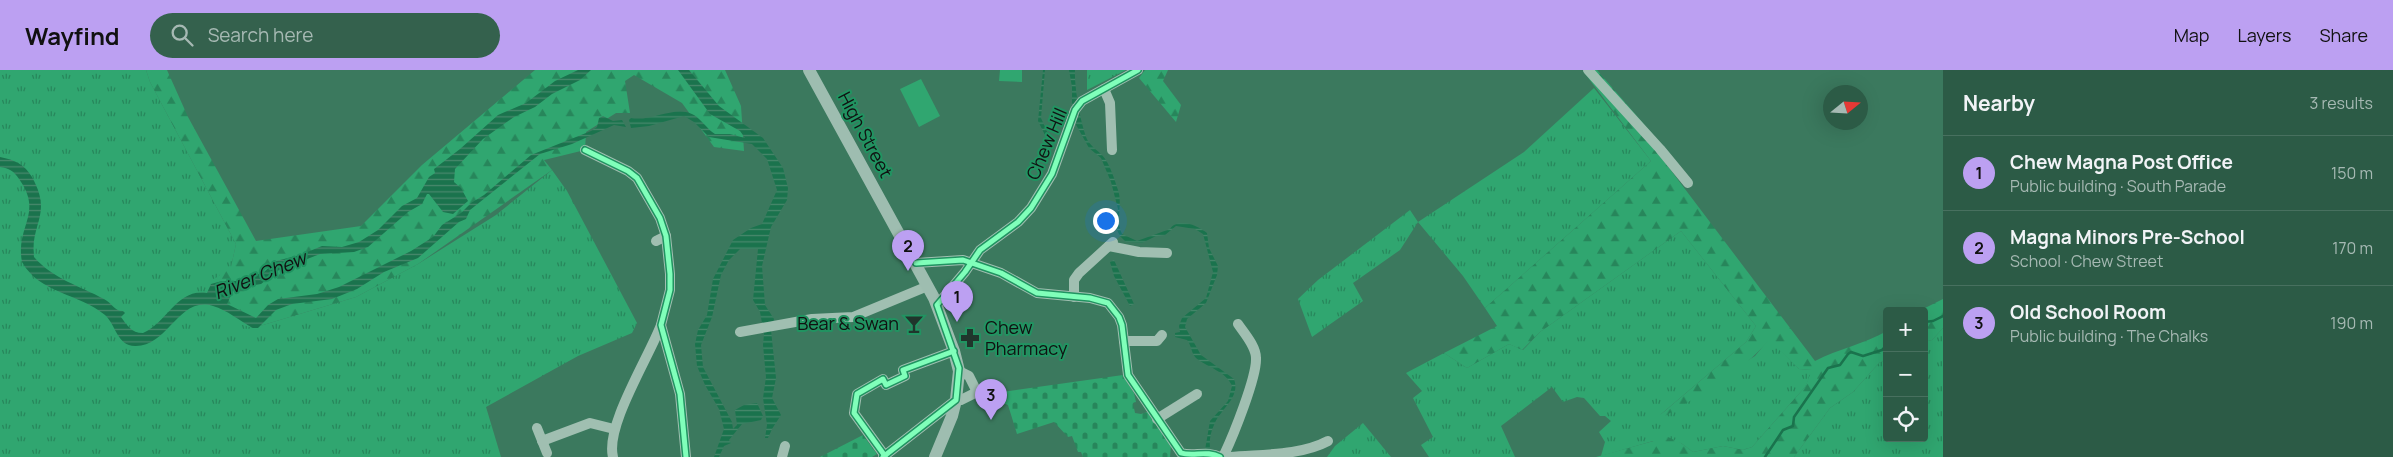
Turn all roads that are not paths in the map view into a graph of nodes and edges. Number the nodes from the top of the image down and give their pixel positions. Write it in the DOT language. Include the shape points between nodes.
graph roads {
  1 [pos="809,70"];
  2 [pos="1138,70"];
  3 [pos="1588,70"];
  4 [pos="1104,88"];
  5 [pos="585,150"];
  6 [pos="1112,150"];
  7 [pos="1688,183"];
  8 [pos="666,236"];
  9 [pos="656,241"];
  10 [pos="1167,253"];
  11 [pos="916,263"];
  12 [pos="971,263"];
  13 [pos="928,286"];
  14 [pos="1074,297"];
  15 [pos="937,305"];
  16 [pos="1238,324"];
  17 [pos="661,325"];
  18 [pos="740,332"];
  19 [pos="1162,335"];
  20 [pos="1124,341"];
  21 [pos="954,351"];
  22 [pos="959,371"];
  23 [pos="1197,394"];
  24 [pos="956,400"];
  25 [pos="1157,419"];
  26 [pos="537,428"];
  27 [pos="614,429"];
  28 [pos="542,441"];
  29 [pos="1328,441"];
  30 [pos="784,446"];
  31 [pos="547,453"];
  32 [pos="1216,455"];
  33 [pos="613,457"];
  34 [pos="686,457"];
  35 [pos="782,457"];
  36 [pos="884,457"];
  37 [pos="935,457"];
  38 [pos="1185,457"];
  1 -- 11 [label="main road, High Street"];
  2 -- 4 [label="street, Chew Hill"];
  3 -- 7 [label="street"];
  4 -- 6 [label="street" via="1117,139"];
  4 -- 12 [label="street, Chew Hill" via="1087,96 1075,110 1052,174 1031,208 1018,222 986,244"];
  5 -- 8 [label="street" via="637,178 648,193"];
  8 -- 9 [label="street"];
  8 -- 17 [label="street" via="670,290"];
  10 -- 14 [label="street" via="1139,252 1111,244 1074,280"];
  11 -- 12 [label="street" via="963,260"];
  11 -- 13 [label="main road, High Street"];
  12 -- 14 [label="street" via="1001,273 1037,293"];
  12 -- 15 [label="street, Chew Hill"];
  13 -- 15 [label="main road, High Street"];
  13 -- 18 [label="street" via="853,317 812,319"];
  14 -- 20 [label="street" via="1108,303 1119,316"];
  15 -- 21 [label="main road, High Street"];
  16 -- 32 [label="street" via="1250,334 1256,366 1236,428"];
  17 -- 27 [label="street"];
  17 -- 34 [label="street" via="680,394"];
  19 -- 20 [label="street" via="1157,340"];
  20 -- 25 [label="street" via="1126,370"];
  21 -- 22 [label="main road, High Street"];
  21 -- 36 [label="street" via="903,370 905,376 886,385 882,379 857,394 854,413"];
  22 -- 24 [label="main road, High Street"];
  22 -- 24 [label="street" via="969,376 977,392"];
  23 -- 25 [label="street" via="1190,404"];
  24 -- 36 [label="street"];
  24 -- 37 [label="main road, High Street"];
  25 -- 38 [label="street"];
  26 -- 28 [label="street"];
  27 -- 28 [label="street" via="590,423"];
  27 -- 33 [label="street"];
  28 -- 31 [label="street"];
  29 -- 32 [label="street" via="1291,451 1230,457"];
  30 -- 35 [label="street"];
  32 -- 38 [label="street"];
}
